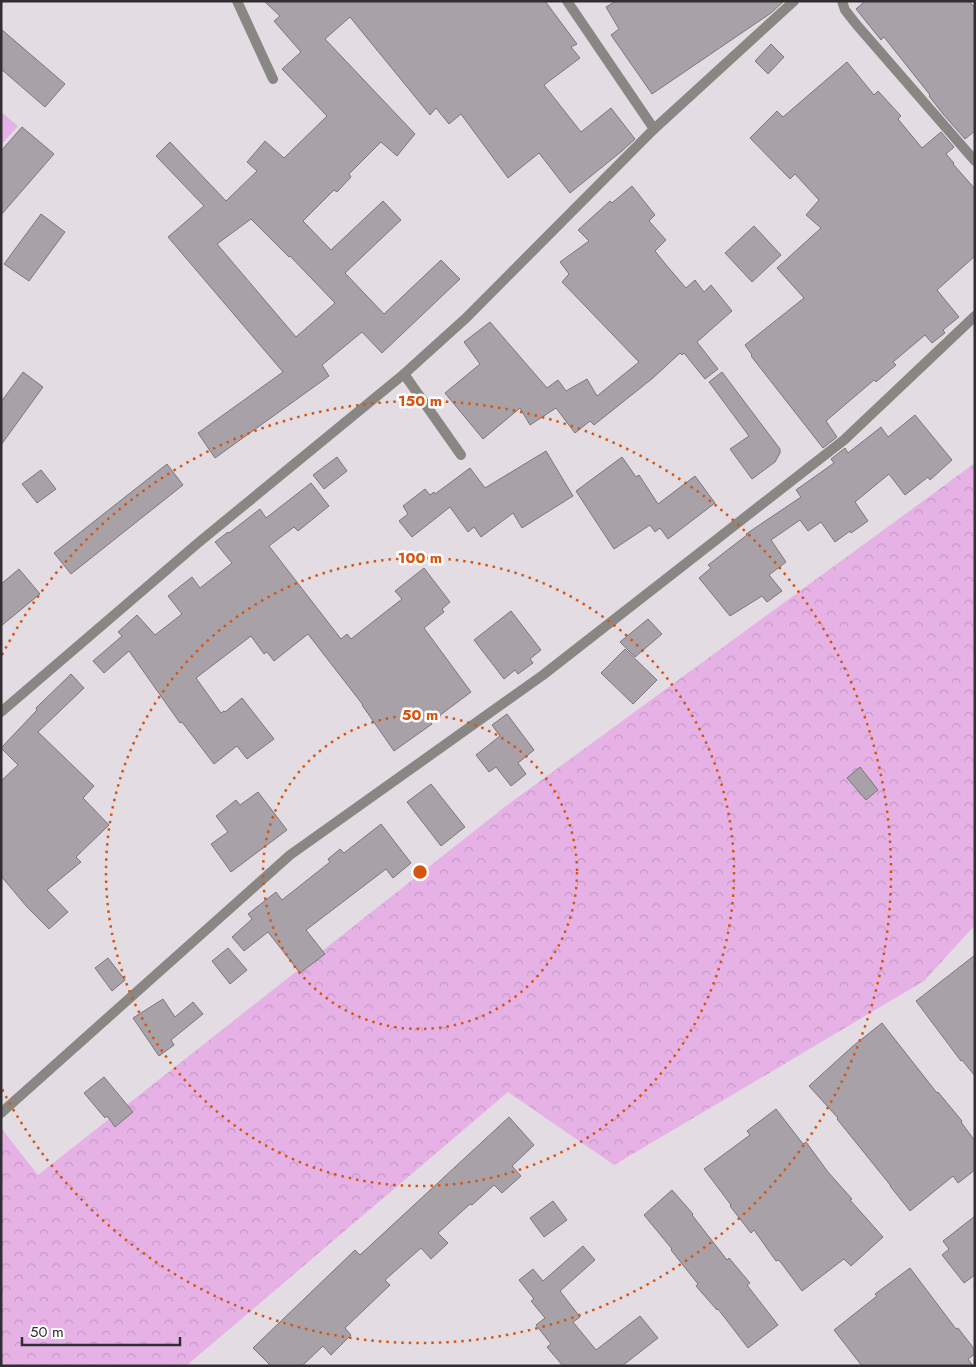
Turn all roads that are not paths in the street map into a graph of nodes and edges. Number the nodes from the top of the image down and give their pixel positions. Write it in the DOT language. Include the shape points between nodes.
graph roads {
  1 [pos="237,1"];
  2 [pos="567,1"];
  3 [pos="794,1"];
  4 [pos="842,1"];
  5 [pos="273,78"];
  6 [pos="654,129"];
  7 [pos="975,161"];
  8 [pos="975,316"];
  9 [pos="404,374"];
  10 [pos="461,455"];
  11 [pos="1,712"];
  12 [pos="1,1113"];
  1 -- 5 [label="street"];
  2 -- 6 [label="street"];
  3 -- 6 [label="street"];
  4 -- 7 [label="street" via="856,24"];
  6 -- 9 [label="street" via="466,318"];
  8 -- 12 [label="street" via="844,440 543,676 290,855"];
  9 -- 10 [label="street"];
  9 -- 11 [label="street"];
}
